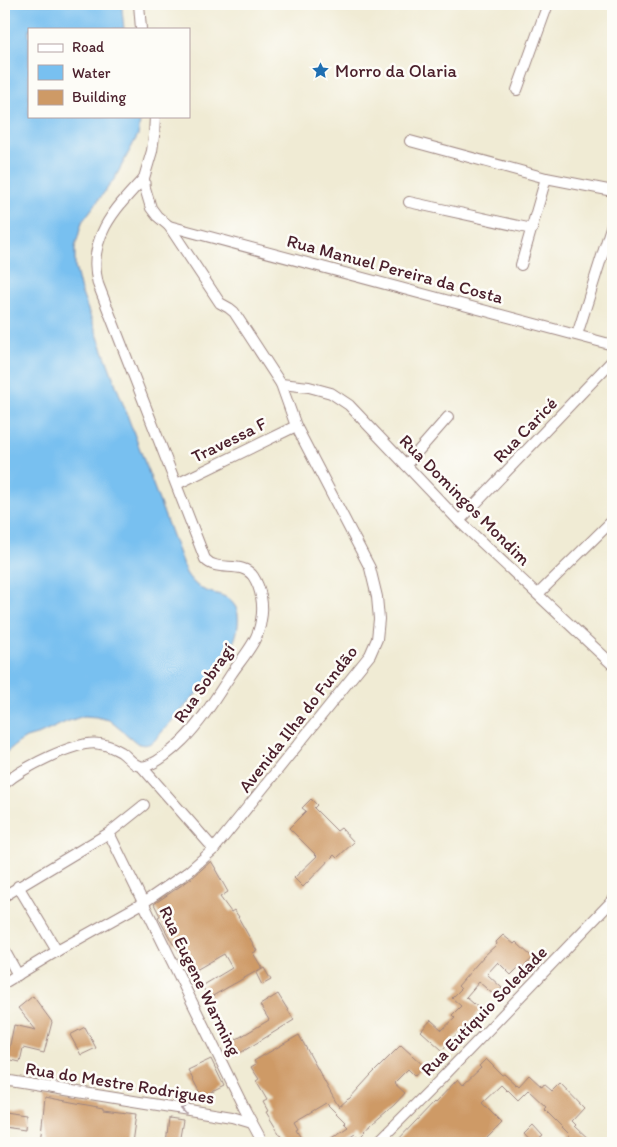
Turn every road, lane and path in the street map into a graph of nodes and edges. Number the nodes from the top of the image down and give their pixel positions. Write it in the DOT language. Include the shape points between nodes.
graph roads {
  1 [pos="139,4"];
  2 [pos="548,4"];
  3 [pos="141,28"];
  4 [pos="517,90"];
  5 [pos="155,118"];
  6 [pos="410,140"];
  7 [pos="144,178"];
  8 [pos="546,178"];
  9 [pos="613,192"];
  10 [pos="409,202"];
  11 [pos="613,220"];
  12 [pos="169,226"];
  13 [pos="532,228"];
  14 [pos="521,265"];
  15 [pos="576,335"];
  16 [pos="613,344"];
  17 [pos="613,360"];
  18 [pos="281,384"];
  19 [pos="448,417"];
  20 [pos="296,426"];
  21 [pos="406,465"];
  22 [pos="177,484"];
  23 [pos="459,521"];
  24 [pos="613,521"];
  25 [pos="538,594"];
  26 [pos="613,665"];
  27 [pos="142,767"];
  28 [pos="4,784"];
  29 [pos="144,804"];
  30 [pos="109,833"];
  31 [pos="214,849"];
  32 [pos="18,886"];
  33 [pos="4,896"];
  34 [pos="613,900"];
  35 [pos="143,903"];
  36 [pos="4,950"];
  37 [pos="57,951"];
  38 [pos="18,975"];
  39 [pos="4,983"];
  40 [pos="4,1080"];
  41 [pos="244,1108"];
  42 [pos="232,1117"];
  43 [pos="252,1123"];
  44 [pos="263,1143"];
  45 [pos="377,1143"];
  1 -- 3 [label="street"];
  2 -- 4 [label="street"];
  5 -- 7 [label="street" via="152,151"];
  6 -- 8 [label="street"];
  7 -- 12 [label="street, Avenida Ilha do Fundão" via="151,208"];
  7 -- 22 [label="street" via="105,225 95,272"];
  8 -- 9 [label="street"];
  8 -- 13 [label="street"];
  10 -- 13 [label="street"];
  11 -- 15 [label="street"];
  12 -- 15 [label="street, Rua Manuel Pereira da Costa"];
  12 -- 18 [label="street, Avenida Ilha do Fundão" via="220,303 234,312"];
  13 -- 14 [label="street"];
  15 -- 16 [label="street, Rua Manuel Pereira da Costa"];
  17 -- 23 [label="street, Rua Caricé"];
  18 -- 20 [label="street, Avenida Ilha do Fundão"];
  18 -- 21 [label="street, Rua Domingos Mondim" via="331,393 349,405"];
  19 -- 21 [label="street"];
  20 -- 22 [label="street, Travessa F"];
  20 -- 31 [label="street, Avenida Ilha do Fundão" via="370,568 378,597 380,619 377,639 370,655"];
  21 -- 23 [label="street, Rua Domingos Mondim"];
  22 -- 27 [label="street, Rua Sobragí" via="205,560 211,565 244,569 254,578 262,601 261,621 255,638 208,710 166,755"];
  23 -- 25 [label="street, Rua Domingos Mondim"];
  24 -- 25 [label="street"];
  25 -- 26 [label="street, Rua Domingos Mondim"];
  27 -- 28 [label="street" via="111,746 82,744 43,759"];
  27 -- 31 [label="street"];
  29 -- 30 [label="street"];
  30 -- 32 [label="street"];
  30 -- 35 [label="street, Rua Eugene Warming"];
  31 -- 35 [label="street, Avenida Ilha do Fundão" via="188,872"];
  32 -- 33 [label="street"];
  32 -- 37 [label="street"];
  34 -- 45 [label="street, Rua Eutíquio Soledade"];
  35 -- 37 [label="street, Avenida Ilha do Fundão"];
  35 -- 41 [label="street, Rua Eugene Warming"];
  36 -- 38 [label="street"];
  37 -- 38 [label="street, Avenida Ilha do Fundão"];
  38 -- 39 [label="street, Avenida Ilha do Fundão"];
  42 -- 40 [label="street, Rua do Mestre Rodrigues, one-way"];
  41 -- 42 [label="street, Rua do Mestre Rodrigues"];
  41 -- 43 [label="street, Rua Eugene Warming"];
  42 -- 43 [label="street, Rua do Mestre Rodrigues"];
  43 -- 44 [label="street, Rua Eugene Warming"];
}
